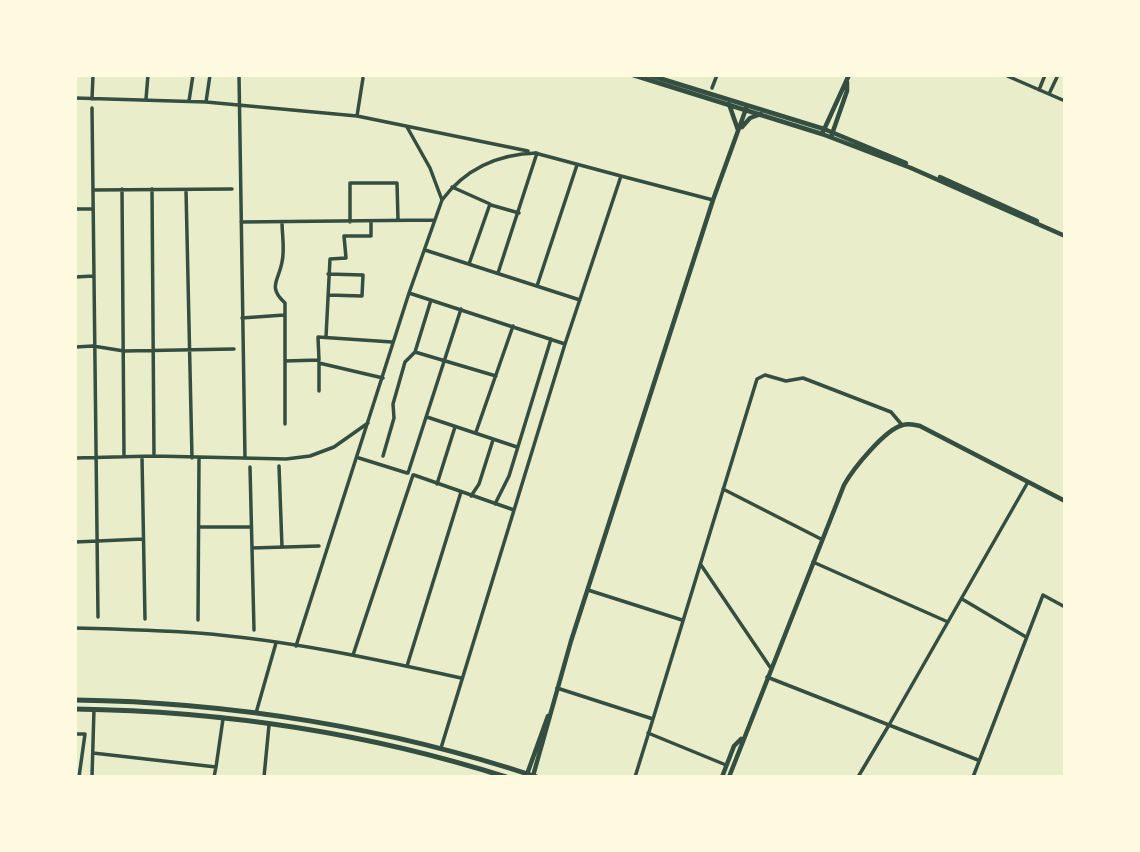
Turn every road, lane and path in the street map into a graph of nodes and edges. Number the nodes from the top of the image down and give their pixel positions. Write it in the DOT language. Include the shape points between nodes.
graph roads {
  1 [pos="93,75"];
  2 [pos="148,75"];
  3 [pos="193,75"];
  4 [pos="209,75"];
  5 [pos="239,75"];
  6 [pos="632,75"];
  7 [pos="649,75"];
  8 [pos="717,75"];
  9 [pos="1006,75"];
  10 [pos="1045,75"];
  11 [pos="1058,75"];
  12 [pos="363,78"];
  13 [pos="848,78"];
  14 [pos="712,88"];
  15 [pos="1039,90"];
  16 [pos="1049,94"];
  17 [pos="75,98"];
  18 [pos="92,99"];
  19 [pos="146,99"];
  20 [pos="188,101"];
  21 [pos="206,102"];
  22 [pos="1065,102"];
  23 [pos="240,104"];
  24 [pos="729,104"];
  25 [pos="92,108"];
  26 [pos="747,108"];
  27 [pos="761,114"];
  28 [pos="357,116"];
  29 [pos="406,125"];
  30 [pos="738,131"];
  31 [pos="823,131"];
  32 [pos="832,135"];
  33 [pos="537,153"];
  34 [pos="577,164"];
  35 [pos="621,176"];
  36 [pos="452,187"];
  37 [pos="122,189"];
  38 [pos="152,189"];
  39 [pos="232,189"];
  40 [pos="93,190"];
  41 [pos="186,190"];
  42 [pos="442,200"];
  43 [pos="713,200"];
  44 [pos="490,204"];
  45 [pos="75,209"];
  46 [pos="93,209"];
  47 [pos="519,213"];
  48 [pos="398,220"];
  49 [pos="434,220"];
  50 [pos="372,221"];
  51 [pos="241,222"];
  52 [pos="282,222"];
  53 [pos="350,222"];
  54 [pos="1065,235"];
  55 [pos="424,249"];
  56 [pos="469,264"];
  57 [pos="498,273"];
  58 [pos="328,274"];
  59 [pos="93,276"];
  60 [pos="75,277"];
  61 [pos="537,286"];
  62 [pos="409,293"];
  63 [pos="328,295"];
  64 [pos="431,300"];
  65 [pos="580,300"];
  66 [pos="461,309"];
  67 [pos="284,315"];
  68 [pos="242,318"];
  69 [pos="513,326"];
  70 [pos="326,337"];
  71 [pos="551,339"];
  72 [pos="393,342"];
  73 [pos="565,344"];
  74 [pos="93,346"];
  75 [pos="75,347"];
  76 [pos="234,349"];
  77 [pos="189,350"];
  78 [pos="124,351"];
  79 [pos="153,351"];
  80 [pos="415,352"];
  81 [pos="285,360"];
  82 [pos="444,360"];
  83 [pos="319,362"];
  84 [pos="496,376"];
  85 [pos="383,378"];
  86 [pos="319,391"];
  87 [pos="427,417"];
  88 [pos="370,422"];
  89 [pos="285,424"];
  90 [pos="902,425"];
  91 [pos="455,427"];
  92 [pos="476,432"];
  93 [pos="493,440"];
  94 [pos="517,447"];
  95 [pos="124,456"];
  96 [pos="142,456"];
  97 [pos="154,456"];
  98 [pos="383,456"];
  99 [pos="96,457"];
  100 [pos="75,458"];
  101 [pos="191,458"];
  102 [pos="199,458"];
  103 [pos="245,458"];
  104 [pos="359,458"];
  105 [pos="279,466"];
  106 [pos="250,467"];
  107 [pos="408,473"];
  108 [pos="413,475"];
  109 [pos="1028,481"];
  110 [pos="437,484"];
  111 [pos="723,489"];
  112 [pos="461,492"];
  113 [pos="471,496"];
  114 [pos="1065,501"];
  115 [pos="495,504"];
  116 [pos="514,510"];
  117 [pos="199,527"];
  118 [pos="250,527"];
  119 [pos="143,539"];
  120 [pos="96,540"];
  121 [pos="821,540"];
  122 [pos="75,542"];
  123 [pos="319,546"];
  124 [pos="282,547"];
  125 [pos="251,548"];
  126 [pos="813,562"];
  127 [pos="701,565"];
  128 [pos="588,590"];
  129 [pos="961,599"];
  130 [pos="1065,607"];
  131 [pos="98,617"];
  132 [pos="145,619"];
  133 [pos="198,620"];
  134 [pos="683,620"];
  135 [pos="948,622"];
  136 [pos="75,628"];
  137 [pos="254,629"];
  138 [pos="1026,638"];
  139 [pos="276,643"];
  140 [pos="296,646"];
  141 [pos="353,655"];
  142 [pos="407,666"];
  143 [pos="770,667"];
  144 [pos="767,677"];
  145 [pos="461,678"];
  146 [pos="557,688"];
  147 [pos="75,700"];
  148 [pos="75,709"];
  149 [pos="94,709"];
  150 [pos="256,713"];
  151 [pos="223,718"];
  152 [pos="653,719"];
  153 [pos="270,724"];
  154 [pos="889,725"];
  155 [pos="373,733"];
  156 [pos="648,733"];
  157 [pos="75,734"];
  158 [pos="742,738"];
  159 [pos="371,743"];
  160 [pos="440,750"];
  161 [pos="93,754"];
  162 [pos="978,760"];
  163 [pos="726,765"];
  164 [pos="216,767"];
  165 [pos="733,768"];
  166 [pos="531,776"];
  167 [pos="79,777"];
  168 [pos="92,777"];
  169 [pos="214,777"];
  170 [pos="264,777"];
  171 [pos="506,777"];
  172 [pos="635,777"];
  173 [pos="722,777"];
  174 [pos="729,777"];
  175 [pos="858,777"];
  176 [pos="973,777"];
  1 -- 18 [label="street"];
  2 -- 19 [label="street"];
  3 -- 20 [label="street"];
  4 -- 21 [label="street"];
  5 -- 23 [label="street"];
  6 -- 24 [label="street"];
  7 -- 26 [label="street"];
  8 -- 14 [label="street"];
  9 -- 15 [label="street"];
  10 -- 15 [label="street"];
  11 -- 16 [label="street"];
  12 -- 28 [label="street"];
  13 -- 31 [label="street"];
  13 -- 32 [label="street"];
  15 -- 16 [label="street"];
  16 -- 22 [label="street"];
  17 -- 18 [label="street"];
  18 -- 19 [label="street"];
  19 -- 20 [label="street"];
  20 -- 21 [label="street"];
  21 -- 23 [label="street"];
  23 -- 28 [label="street"];
  23 -- 51 [label="street"];
  24 -- 26 [label="street"];
  24 -- 30 [label="street"];
  25 -- 40 [label="street"];
  26 -- 27 [label="street"];
  26 -- 30 [label="street"];
  26 -- 31 [label="street"];
  27 -- 30 [label="street"];
  27 -- 31 [label="street"];
  28 -- 29 [label="street"];
  29 -- 33 [label="street"];
  29 -- 42 [label="street"];
  30 -- 43 [label="street"];
  31 -- 32 [label="street"];
  32 -- 54 [label="street"];
  33 -- 34 [label="street"];
  33 -- 36 [label="street" via="503,156 476,168"];
  33 -- 47 [label="street"];
  34 -- 35 [label="street"];
  34 -- 61 [label="street"];
  35 -- 43 [label="street"];
  35 -- 65 [label="street"];
  36 -- 42 [label="street"];
  36 -- 44 [label="street"];
  37 -- 38 [label="street"];
  37 -- 40 [label="street"];
  37 -- 78 [label="street"];
  38 -- 41 [label="street"];
  38 -- 79 [label="street"];
  39 -- 41 [label="street"];
  40 -- 46 [label="street"];
  41 -- 77 [label="street"];
  42 -- 49 [label="street"];
  43 -- 128 [label="street"];
  44 -- 47 [label="street"];
  44 -- 56 [label="street"];
  45 -- 46 [label="street"];
  46 -- 59 [label="street"];
  47 -- 57 [label="street"];
  48 -- 49 [label="street"];
  48 -- 50 [label="street"];
  48 -- 53 [label="street" via="397,183 350,183"];
  49 -- 55 [label="street"];
  50 -- 53 [label="street"];
  50 -- 58 [label="street" via="371,236 344,236 346,258 330,260"];
  51 -- 52 [label="street"];
  51 -- 68 [label="street"];
  52 -- 53 [label="street"];
  52 -- 67 [label="street" via="282,265 274,283 275,293 285,303"];
  55 -- 56 [label="street"];
  55 -- 62 [label="street"];
  56 -- 57 [label="street"];
  57 -- 61 [label="street"];
  58 -- 63 [label="street"];
  58 -- 63 [label="street" via="363,275 362,296"];
  59 -- 60 [label="street"];
  59 -- 74 [label="street"];
  61 -- 65 [label="street"];
  62 -- 64 [label="street"];
  62 -- 72 [label="street"];
  63 -- 70 [label="street"];
  64 -- 66 [label="street"];
  64 -- 80 [label="street"];
  65 -- 73 [label="street"];
  66 -- 69 [label="street"];
  66 -- 82 [label="street"];
  67 -- 68 [label="street"];
  67 -- 81 [label="street"];
  68 -- 103 [label="street"];
  69 -- 71 [label="street"];
  69 -- 84 [label="street"];
  70 -- 72 [label="street"];
  70 -- 83 [label="street" via="318,337"];
  71 -- 73 [label="street"];
  71 -- 94 [label="street"];
  72 -- 85 [label="street"];
  73 -- 116 [label="street"];
  74 -- 75 [label="street"];
  74 -- 78 [label="street"];
  74 -- 99 [label="street"];
  76 -- 77 [label="street"];
  77 -- 79 [label="street"];
  77 -- 101 [label="street"];
  78 -- 79 [label="street"];
  78 -- 95 [label="street"];
  79 -- 97 [label="street"];
  80 -- 82 [label="street"];
  80 -- 98 [label="street" via="405,362"];
  81 -- 83 [label="street"];
  81 -- 89 [label="street"];
  82 -- 84 [label="street"];
  82 -- 87 [label="street"];
  83 -- 85 [label="street"];
  83 -- 86 [label="street"];
  84 -- 92 [label="street"];
  85 -- 88 [label="street"];
  87 -- 91 [label="street"];
  87 -- 107 [label="street"];
  88 -- 103 [label="street" via="334,447 310,456"];
  88 -- 104 [label="street"];
  90 -- 109 [label="street" via="920,426"];
  90 -- 111 [label="street" via="891,412 803,378 786,381 765,375 757,379"];
  90 -- 121 [label="street" via="850,475"];
  91 -- 92 [label="street"];
  91 -- 110 [label="street"];
  92 -- 93 [label="street"];
  93 -- 94 [label="street"];
  93 -- 113 [label="street"];
  94 -- 115 [label="street" via="504,491 499,491"];
  95 -- 96 [label="street"];
  95 -- 99 [label="street"];
  96 -- 97 [label="street"];
  96 -- 119 [label="street"];
  97 -- 101 [label="street"];
  99 -- 100 [label="street"];
  99 -- 120 [label="street"];
  101 -- 102 [label="street"];
  102 -- 103 [label="street"];
  102 -- 117 [label="street"];
  104 -- 107 [label="street"];
  104 -- 140 [label="street"];
  105 -- 124 [label="street"];
  106 -- 118 [label="street"];
  107 -- 108 [label="street"];
  108 -- 110 [label="street"];
  108 -- 141 [label="street"];
  109 -- 114 [label="street"];
  109 -- 129 [label="street"];
  110 -- 112 [label="street"];
  111 -- 121 [label="street"];
  111 -- 127 [label="street"];
  112 -- 113 [label="street"];
  112 -- 142 [label="street"];
  113 -- 115 [label="street"];
  115 -- 116 [label="street"];
  116 -- 145 [label="street"];
  117 -- 118 [label="street"];
  117 -- 133 [label="street"];
  118 -- 125 [label="street"];
  119 -- 120 [label="street"];
  119 -- 132 [label="street"];
  120 -- 122 [label="street"];
  120 -- 131 [label="street"];
  121 -- 126 [label="street"];
  123 -- 124 [label="street"];
  124 -- 125 [label="street"];
  125 -- 137 [label="street"];
  126 -- 135 [label="street"];
  126 -- 143 [label="street"];
  127 -- 134 [label="street"];
  127 -- 143 [label="street"];
  128 -- 134 [label="street"];
  128 -- 146 [label="street"];
  129 -- 135 [label="street"];
  129 -- 138 [label="street"];
  130 -- 138 [label="street" via="1043,595"];
  134 -- 152 [label="street"];
  135 -- 154 [label="street"];
  136 -- 139 [label="street" via="198,633"];
  138 -- 162 [label="street"];
  139 -- 140 [label="street"];
  139 -- 150 [label="street"];
  140 -- 141 [label="street"];
  141 -- 142 [label="street"];
  142 -- 145 [label="street"];
  143 -- 144 [label="street"];
  144 -- 154 [label="street"];
  144 -- 158 [label="street"];
  145 -- 160 [label="street"];
  146 -- 152 [label="street"];
  146 -- 166 [label="street"];
  147 -- 150 [label="main road"];
  148 -- 149 [label="main road"];
  149 -- 151 [label="main road"];
  149 -- 161 [label="street"];
  150 -- 155 [label="main road"];
  151 -- 153 [label="main road"];
  151 -- 164 [label="street"];
  152 -- 156 [label="street"];
  153 -- 159 [label="main road"];
  153 -- 170 [label="street"];
  154 -- 162 [label="street"];
  154 -- 175 [label="street"];
  155 -- 159 [label="main road"];
  155 -- 160 [label="main road"];
  156 -- 163 [label="street"];
  156 -- 172 [label="street"];
  157 -- 167 [label="street" via="85,734"];
  158 -- 163 [label="street"];
  158 -- 165 [label="street"];
  159 -- 171 [label="main road"];
  160 -- 166 [label="main road"];
  161 -- 164 [label="street"];
  161 -- 168 [label="street"];
  162 -- 176 [label="street"];
  163 -- 165 [label="street"];
  163 -- 173 [label="street"];
  164 -- 169 [label="street"];
  165 -- 174 [label="street"];
}
